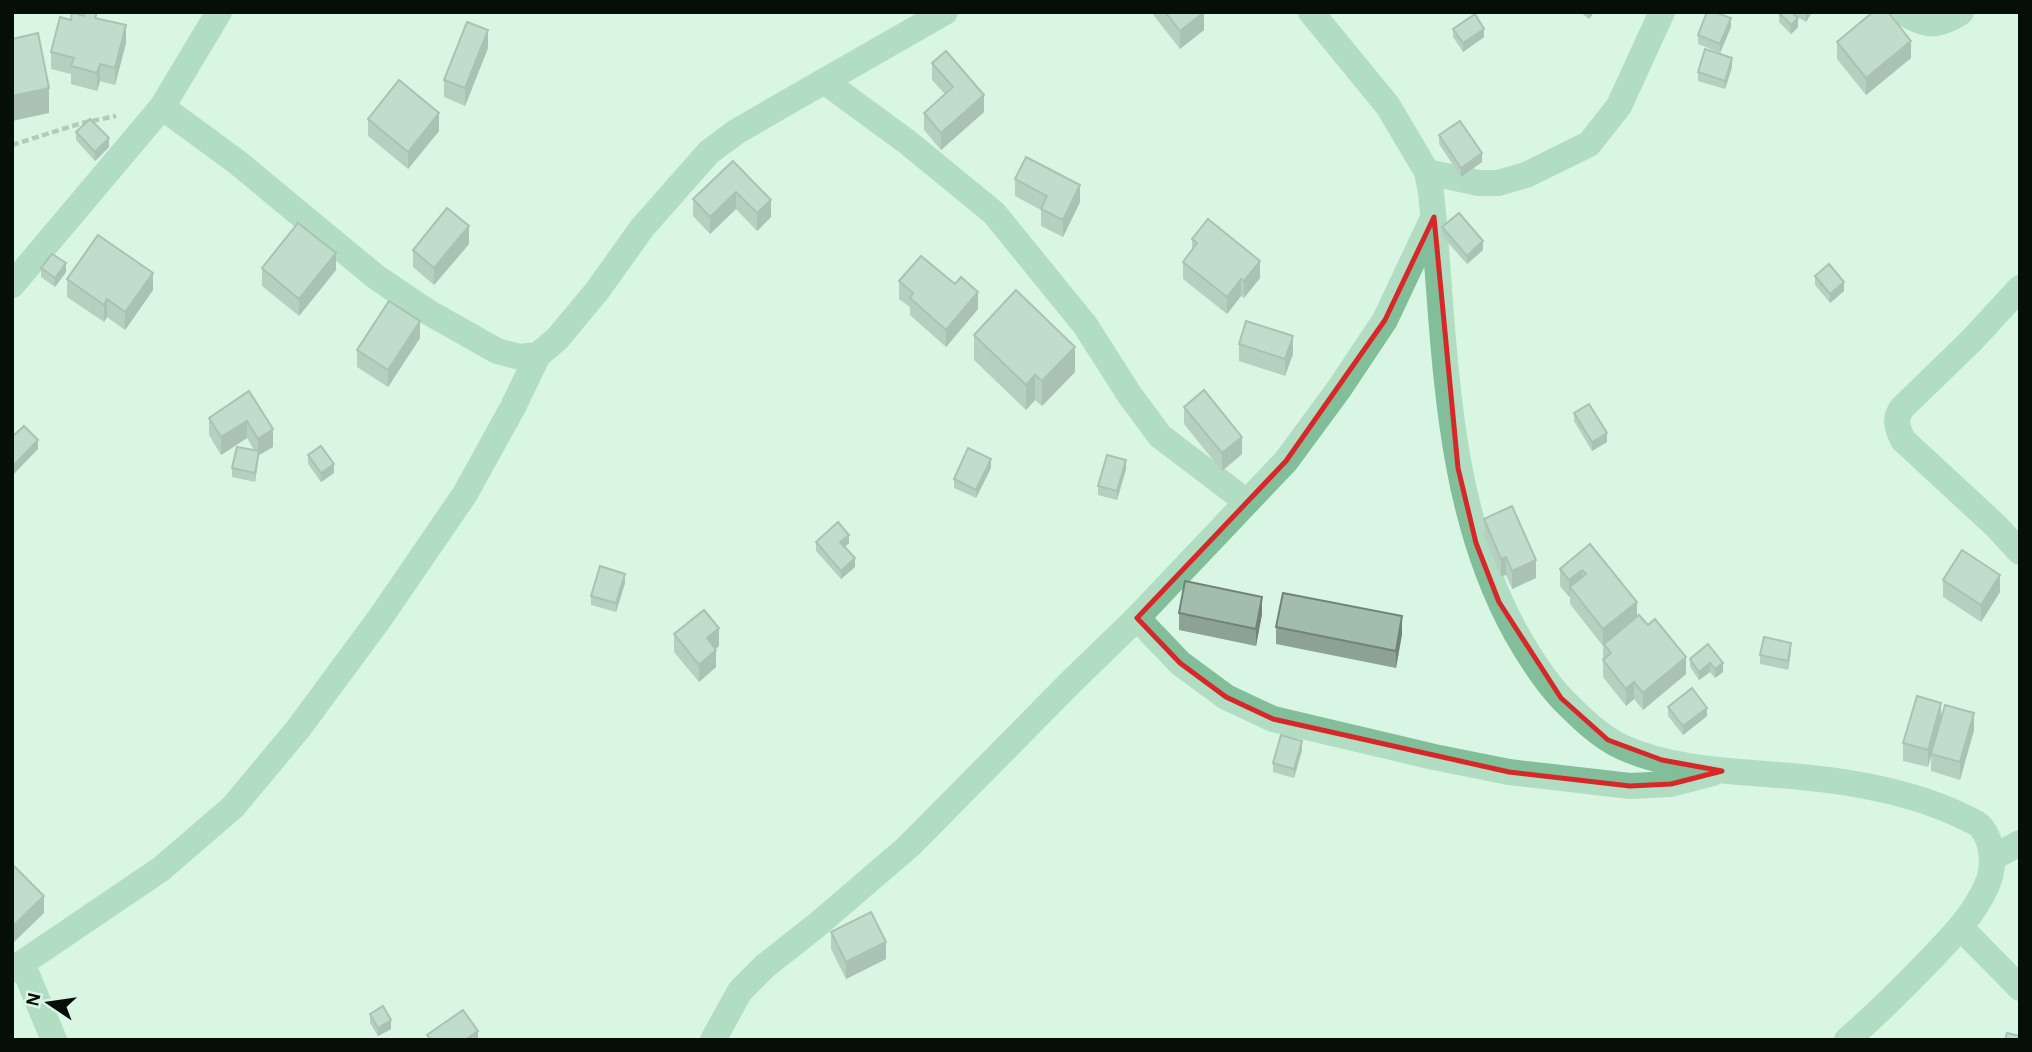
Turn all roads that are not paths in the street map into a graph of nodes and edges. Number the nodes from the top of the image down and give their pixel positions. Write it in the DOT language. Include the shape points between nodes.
graph roads {
  1 [pos="219,12"];
  2 [pos="945,12"];
  3 [pos="1311,12"];
  4 [pos="1662,12"];
  5 [pos="1902,12"];
  6 [pos="1961,12"];
  7 [pos="824,81"];
  8 [pos="162,107"];
  9 [pos="1427,172"];
  10 [pos="1434,217"];
  11 [pos="12,285"];
  12 [pos="2020,289"];
  13 [pos="538,355"];
  14 [pos="1247,502"];
  15 [pos="2020,552"];
  16 [pos="1137,618"];
  17 [pos="1722,771"];
  18 [pos="2020,844"];
  19 [pos="1992,858"];
  20 [pos="1961,928"];
  21 [pos="17,967"];
  22 [pos="2020,988"];
  23 [pos="54,1040"];
  24 [pos="713,1040"];
  25 [pos="1847,1040"];
  1 -- 8 [label="street"];
  2 -- 7 [label="street"];
  3 -- 9 [label="street" via="1388,106"];
  4 -- 9 [label="street" via="1619,107 1589,144 1526,175 1498,183"];
  5 -- 6 [label="street" via="1931,24 1946,22"];
  7 -- 13 [label="street" via="709,152 642,228 557,339"];
  7 -- 14 [label="street" via="995,213 1085,325 1160,436"];
  8 -- 11 [label="street"];
  8 -- 13 [label="street" via="237,162 376,277 428,312 497,351 520,357"];
  9 -- 10 [label="street"];
  10 -- 14 [label="street" via="1385,320 1286,461"];
  10 -- 17 [label="street" via="1458,468 1476,543 1499,602 1528,654 1561,698 1608,740 1662,760"];
  12 -- 15 [label="street" via="1902,408 1896,423 1903,440"];
  13 -- 21 [label="street" via="465,494 372,629 241,797 160,869"];
  14 -- 16 [label="street"];
  16 -- 17 [label="street" via="1180,663 1226,697 1273,719 1509,772 1559,778 1630,786 1671,784"];
  16 -- 24 [label="street" via="909,846 765,966 740,991"];
  17 -- 19 [label="street" via="1804,777 1931,802 1979,824 1989,839"];
  18 -- 19 [label="street"];
  19 -- 20 [label="street" via="1987,886"];
  20 -- 22 [label="street"];
  20 -- 25 [label="street"];
  21 -- 23 [label="street"];
}
